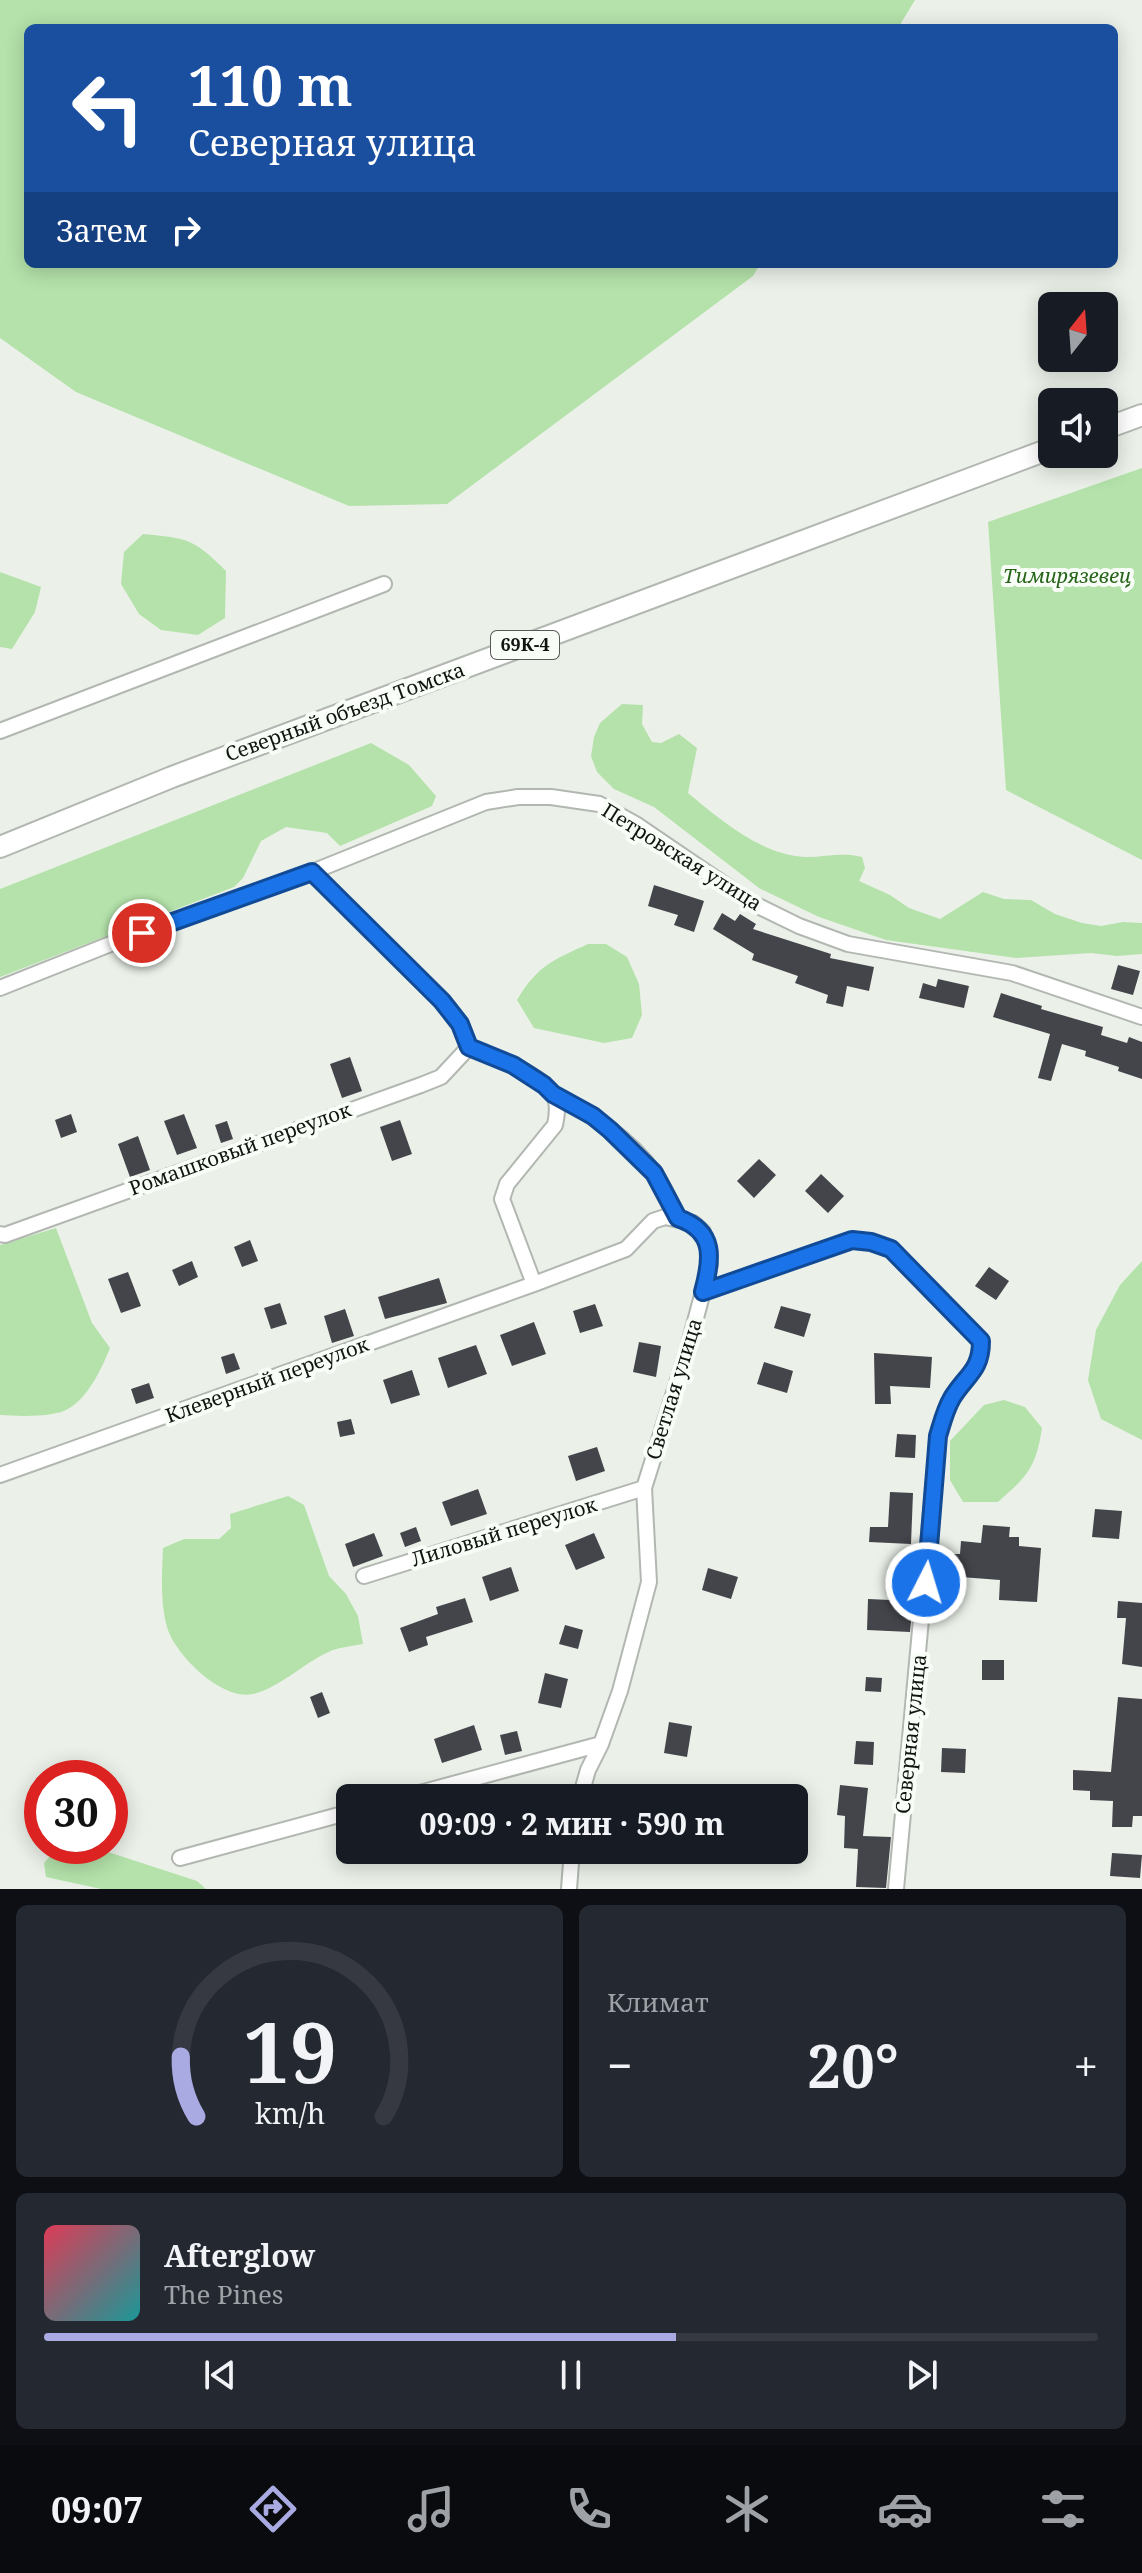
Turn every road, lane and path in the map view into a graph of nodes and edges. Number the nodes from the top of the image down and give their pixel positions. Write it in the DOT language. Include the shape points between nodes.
graph roads {
  1 [pos="1142,415"];
  2 [pos="1118,424"];
  3 [pos="1038,453"];
  4 [pos="384,584"];
  5 [pos="0,731"];
  6 [pos="0,847"];
  7 [pos="312,872"];
  8 [pos="0,988"];
  9 [pos="1142,1017"];
  10 [pos="469,1047"];
  11 [pos="553,1094"];
  12 [pos="678,1218"];
  13 [pos="0,1234"];
  14 [pos="534,1284"];
  15 [pos="703,1292"];
  16 [pos="0,1475"];
  17 [pos="644,1488"];
  18 [pos="364,1576"];
  19 [pos="601,1744"];
  20 [pos="453,1784"];
  21 [pos="584,1784"];
  22 [pos="336,1816"];
  23 [pos="180,1858"];
  24 [pos="571,1864"];
  25 [pos="569,1889"];
  26 [pos="896,1889"];
  1 -- 2 [label="main road"];
  3 -- 6 [label="main road, Северный объезд Томска / 69К-4" via="172,777"];
  4 -- 5 [label="street"];
  7 -- 8 [label="street, Петровская улица"];
  7 -- 9 [label="street, Петровская улица" via="486,802 551,797 599,804 750,902 799,926 848,944 1012,973"];
  7 -- 10 [label="street" via="442,1001"];
  10 -- 11 [label="street" via="513,1065"];
  10 -- 13 [label="street, Ромашковый переулок" via="441,1077 421,1085"];
  11 -- 12 [label="street" via="593,1116 627,1144 654,1173"];
  11 -- 14 [label="street" via="555,1125 507,1184 502,1199"];
  12 -- 14 [label="street" via="653,1221 626,1249"];
  12 -- 15 [label="street, Светлая улица" via="703,1232 710,1265"];
  14 -- 16 [label="street, Клеверный переулок"];
  15 -- 17 [label="street, Светлая улица"];
  15 -- 26 [label="street, Северная улица" via="852,1240 871,1242 891,1249 981,1341 977,1366 952,1397 938,1436"];
  17 -- 18 [label="street, Лиловый переулок"];
  17 -- 19 [label="street, Светлая улица" via="649,1582"];
  19 -- 20 [label="street"];
  19 -- 21 [label="street, Светлая улица"];
  22 -- 23 [label="street"];
  24 -- 25 [label="street"];
}
